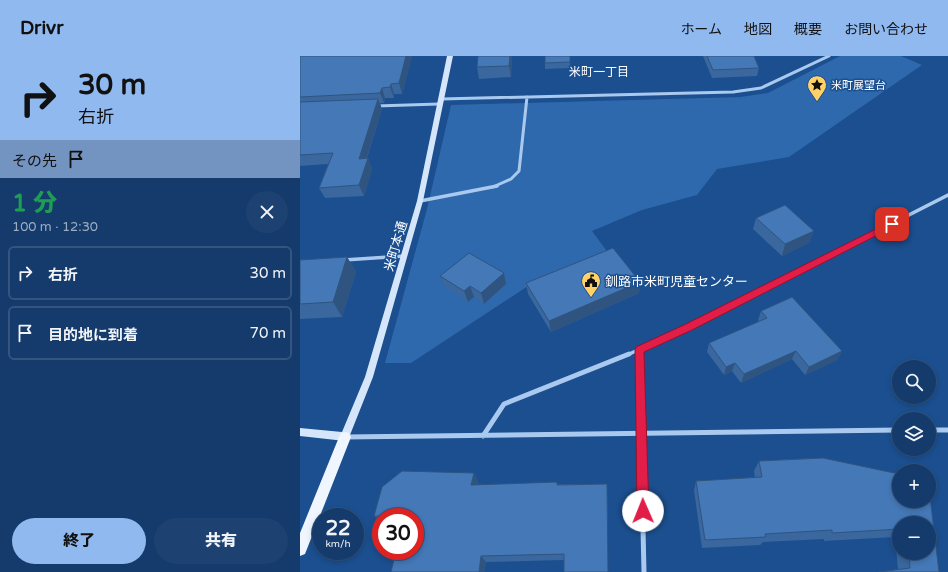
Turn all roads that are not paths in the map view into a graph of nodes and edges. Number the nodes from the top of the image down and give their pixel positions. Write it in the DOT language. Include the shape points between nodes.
graph roads {
  1 [pos="450,56"];
  2 [pos="829,56"];
  3 [pos="527,97"];
  4 [pos="440,102"];
  5 [pos="370,107"];
  6 [pos="948,195"];
  7 [pos="420,201"];
  8 [pos="404,256"];
  9 [pos="337,260"];
  10 [pos="639,350"];
  11 [pos="892,430"];
  12 [pos="936,430"];
  13 [pos="948,430"];
  14 [pos="300,432"];
  15 [pos="642,434"];
  16 [pos="484,436"];
  17 [pos="345,437"];
  18 [pos="300,549"];
  19 [pos="644,572"];
  1 -- 4 [label="street, 米町本通"];
  2 -- 3 [label="street" via="761,88 733,92"];
  3 -- 4 [label="street"];
  3 -- 7 [label="street" via="519,171 511,179 496,186"];
  4 -- 5 [label="street"];
  4 -- 7 [label="street, 米町本通"];
  6 -- 10 [label="street"];
  7 -- 8 [label="street, 米町本通"];
  8 -- 9 [label="street"];
  8 -- 17 [label="street, 米町本通" via="369,377"];
  10 -- 15 [label="street"];
  10 -- 16 [label="street" via="504,404"];
  11 -- 15 [label="street"];
  12 -- 13 [label="street"];
  14 -- 17 [label="street"];
  15 -- 16 [label="street"];
  15 -- 19 [label="street"];
  16 -- 17 [label="street"];
  17 -- 18 [label="main road"];
}
